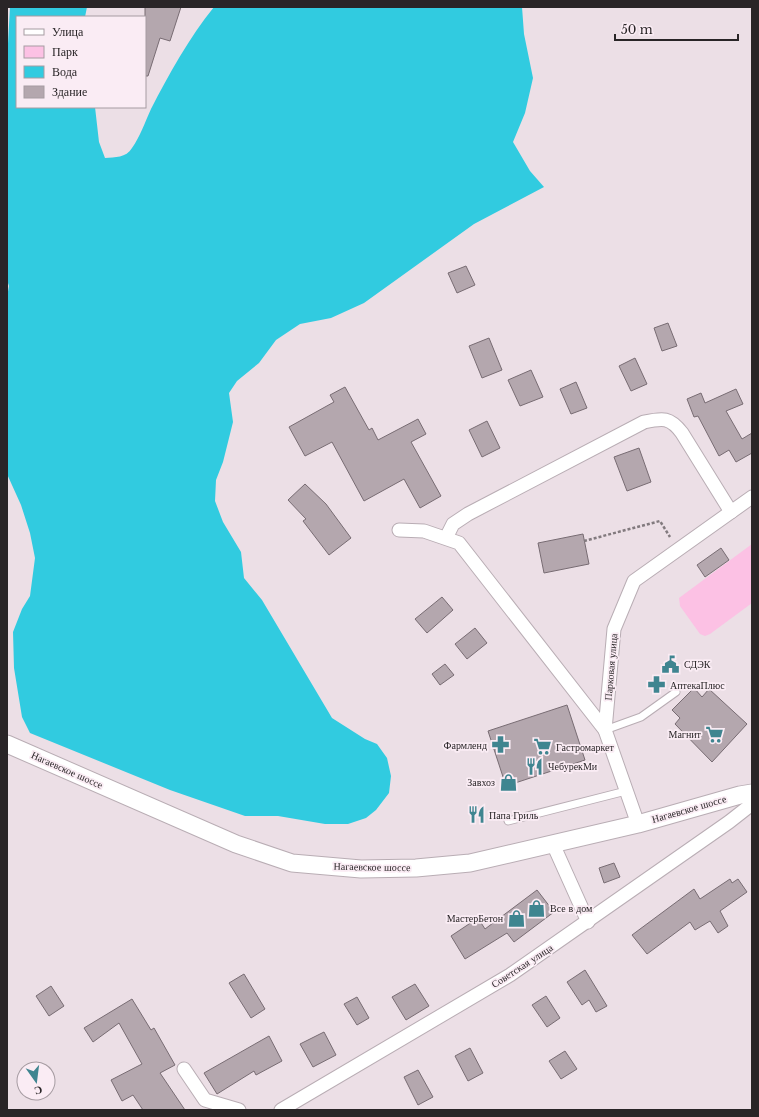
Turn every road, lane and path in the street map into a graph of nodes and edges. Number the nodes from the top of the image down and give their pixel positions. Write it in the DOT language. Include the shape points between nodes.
graph roads {
  1 [pos="752,496"];
  2 [pos="730,512"];
  3 [pos="399,530"];
  4 [pos="446,538"];
  5 [pos="584,541"];
  6 [pos="678,550"];
  7 [pos="676,692"];
  8 [pos="605,730"];
  9 [pos="7,744"];
  10 [pos="626,791"];
  11 [pos="752,793"];
  12 [pos="752,804"];
  13 [pos="508,822"];
  14 [pos="638,824"];
  15 [pos="553,844"];
  16 [pos="588,922"];
  17 [pos="184,1069"];
  18 [pos="240,1110"];
  19 [pos="281,1110"];
  1 -- 2 [label="street, Парковая улица"];
  2 -- 4 [label="street" via="682,433 674,423 662,418 644,422 468,514 453,524"];
  2 -- 6 [label="street, Парковая улица"];
  3 -- 4 [label="street" via="424,531"];
  4 -- 8 [label="street" via="459,543"];
  5 -- 6 [label="path" via="660,521"];
  6 -- 8 [label="street, Парковая улица" via="634,581 614,629"];
  7 -- 8 [label="lane" via="641,717"];
  8 -- 10 [label="street, Парковая улица"];
  9 -- 15 [label="street, Нагаевское шоссе" via="236,844 292,863 361,869 416,868 470,863"];
  10 -- 13 [label="lane"];
  10 -- 14 [label="street, Парковая улица"];
  11 -- 14 [label="street, Нагаевское шоссе"];
  12 -- 16 [label="street, Советская улица"];
  14 -- 15 [label="street, Нагаевское шоссе"];
  15 -- 16 [label="street"];
  16 -- 19 [label="street, Советская улица" via="510,975"];
  17 -- 18 [label="street" via="205,1100"];
}
